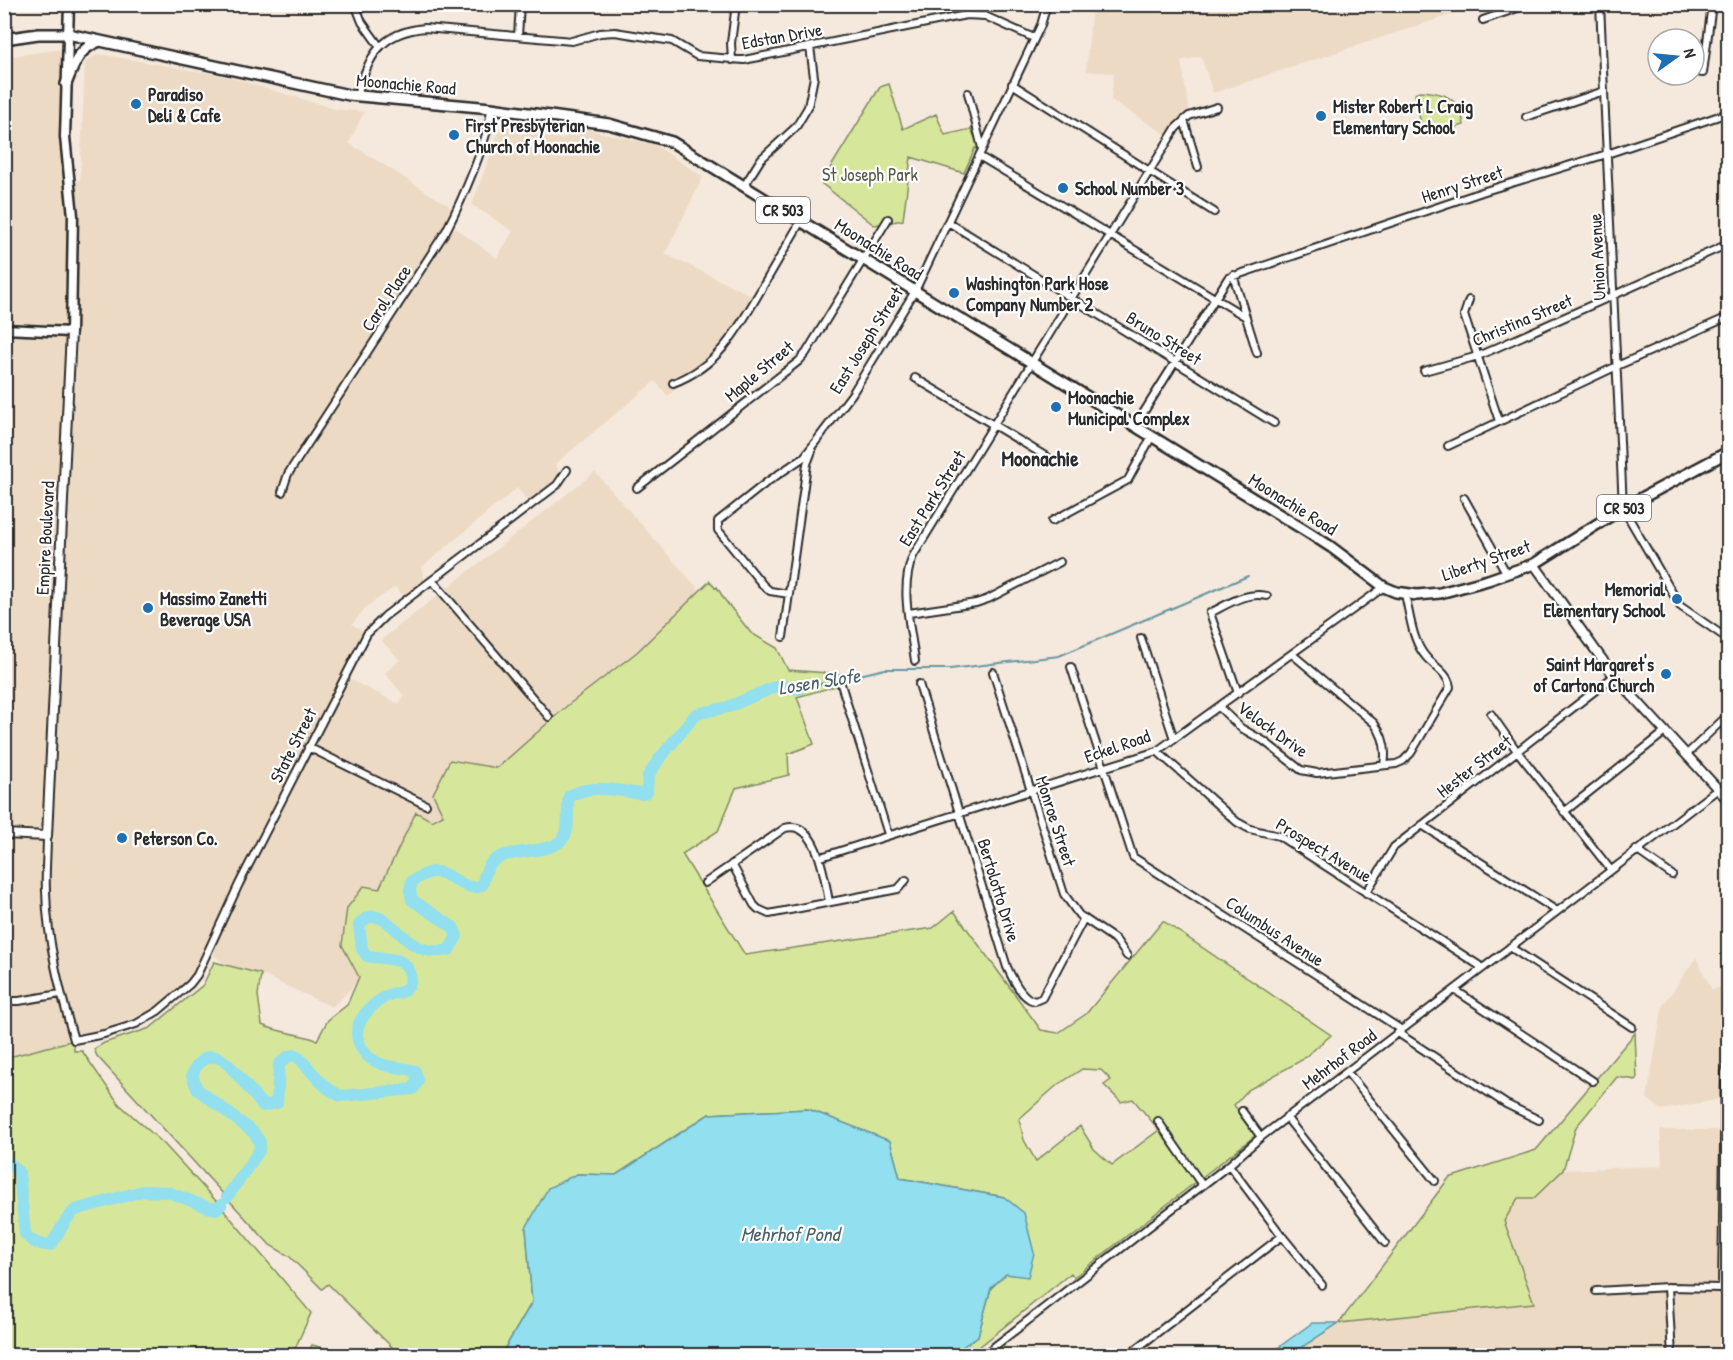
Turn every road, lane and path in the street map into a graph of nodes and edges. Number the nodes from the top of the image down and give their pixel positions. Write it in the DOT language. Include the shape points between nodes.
graph roads {
  1 [pos="69,4"];
  2 [pos="355,4"];
  3 [pos="520,4"];
  4 [pos="736,4"];
  5 [pos="1047,4"];
  6 [pos="1528,4"];
  7 [pos="1600,4"];
  8 [pos="1713,4"];
  9 [pos="1483,20"];
  10 [pos="68,34"];
  11 [pos="518,36"];
  12 [pos="1034,38"];
  13 [pos="4,39"];
  14 [pos="102,41"];
  15 [pos="380,46"];
  16 [pos="810,47"];
  17 [pos="1706,52"];
  18 [pos="732,60"];
  19 [pos="66,84"];
  20 [pos="1012,84"];
  21 [pos="1604,91"];
  22 [pos="968,93"];
  23 [pos="357,96"];
  24 [pos="1216,107"];
  25 [pos="491,108"];
  26 [pos="1728,113"];
  27 [pos="1526,117"];
  28 [pos="1184,120"];
  29 [pos="982,148"];
  30 [pos="1607,154"];
  31 [pos="979,156"];
  32 [pos="1198,167"];
  33 [pos="1150,171"];
  34 [pos="744,186"];
  35 [pos="1214,212"];
  36 [pos="888,219"];
  37 [pos="801,221"];
  38 [pos="948,222"];
  39 [pos="1110,235"];
  40 [pos="1728,244"];
  41 [pos="864,260"];
  42 [pos="1233,275"];
  43 [pos="915,291"];
  44 [pos="1614,297"];
  45 [pos="1071,298"];
  46 [pos="1214,298"];
  47 [pos="1469,300"];
  48 [pos="1246,317"];
  49 [pos="1728,317"];
  50 [pos="4,329"];
  51 [pos="71,332"];
  52 [pos="1257,353"];
  53 [pos="1478,356"];
  54 [pos="1174,362"];
  55 [pos="1032,363"];
  56 [pos="1617,366"];
  57 [pos="1424,371"];
  58 [pos="915,378"];
  59 [pos="673,383"];
  60 [pos="1499,421"];
  61 [pos="1274,423"];
  62 [pos="994,426"];
  63 [pos="1135,426"];
  64 [pos="1152,436"];
  65 [pos="815,445"];
  66 [pos="1448,446"];
  67 [pos="1728,452"];
  68 [pos="1057,463"];
  69 [pos="567,470"];
  70 [pos="637,488"];
  71 [pos="282,492"];
  72 [pos="1464,498"];
  73 [pos="1623,508"];
  74 [pos="1052,521"];
  75 [pos="1345,558"];
  76 [pos="1060,562"];
  77 [pos="1534,564"];
  78 [pos="1507,574"];
  79 [pos="432,580"];
  80 [pos="1384,587"];
  81 [pos="789,594"];
  82 [pos="1404,594"];
  83 [pos="1267,596"];
  84 [pos="909,613"];
  85 [pos="783,637"];
  86 [pos="1141,638"];
  87 [pos="1728,639"];
  88 [pos="1292,654"];
  89 [pos="915,661"];
  90 [pos="1071,667"];
  91 [pos="993,672"];
  92 [pos="1614,676"];
  93 [pos="840,681"];
  94 [pos="919,684"];
  95 [pos="1238,693"];
  96 [pos="1219,707"];
  97 [pos="1491,714"];
  98 [pos="1728,715"];
  99 [pos="549,717"];
  100 [pos="1665,732"];
  101 [pos="1174,740"];
  102 [pos="308,747"];
  103 [pos="1156,751"];
  104 [pos="1517,751"];
  105 [pos="1686,755"];
  106 [pos="1384,765"];
  107 [pos="1104,767"];
  108 [pos="1718,789"];
  109 [pos="1030,790"];
  110 [pos="1728,800"];
  111 [pos="426,805"];
  112 [pos="959,812"];
  113 [pos="1564,812"];
  114 [pos="1422,825"];
  115 [pos="4,834"];
  116 [pos="888,834"];
  117 [pos="47,836"];
  118 [pos="1636,850"];
  119 [pos="821,857"];
  120 [pos="732,864"];
  121 [pos="1610,869"];
  122 [pos="1672,874"];
  123 [pos="906,880"];
  124 [pos="705,883"];
  125 [pos="1366,892"];
  126 [pos="829,902"];
  127 [pos="1557,911"];
  128 [pos="1084,918"];
  129 [pos="1510,947"];
  130 [pos="1127,956"];
  131 [pos="1483,968"];
  132 [pos="1455,990"];
  133 [pos="60,994"];
  134 [pos="4,1001"];
  135 [pos="1632,1027"];
  136 [pos="1400,1031"];
  137 [pos="74,1040"];
  138 [pos="1728,1060"];
  139 [pos="1347,1072"];
  140 [pos="1593,1081"];
  141 [pos="1242,1111"];
  142 [pos="1286,1118"];
  143 [pos="1539,1120"];
  144 [pos="1158,1121"];
  145 [pos="1261,1137"];
  146 [pos="1229,1165"];
  147 [pos="1434,1181"];
  148 [pos="1202,1185"];
  149 [pos="1282,1236"];
  150 [pos="1385,1242"];
  151 [pos="1322,1285"];
  152 [pos="1668,1287"];
  153 [pos="1722,1288"];
  154 [pos="1596,1292"];
  155 [pos="1728,1295"];
  156 [pos="983,1355"];
  157 [pos="1127,1356"];
  158 [pos="1672,1356"];
  1 -- 10 [label="main road, Empire Boulevard"];
  2 -- 15 [label="street" via="362,22"];
  3 -- 11 [label="street"];
  4 -- 18 [label="street"];
  5 -- 12 [label="street, East Joseph Street"];
  6 -- 9 [label="street"];
  7 -- 21 [label="street, Union Avenue"];
  8 -- 17 [label="street"];
  10 -- 13 [label="main road, CR 503"];
  10 -- 14 [label="main road, Moonachie Road / CR 503"];
  10 -- 19 [label="main road, Empire Boulevard"];
  11 -- 15 [label="street, Edstan Drive" via="425,28 395,35"];
  11 -- 18 [label="street, Edstan Drive" via="572,41 615,32 672,41 697,56"];
  12 -- 16 [label="street, Edstan Drive" via="993,19 966,15"];
  12 -- 20 [label="street, East Joseph Street"];
  14 -- 19 [label="main road" via="82,51"];
  14 -- 23 [label="main road, Moonachie Road / CR 503"];
  15 -- 23 [label="street, Edstan Drive" via="365,70"];
  16 -- 18 [label="street, Edstan Drive"];
  16 -- 34 [label="street" via="813,88 803,117 762,159"];
  19 -- 51 [label="main road, Empire Boulevard" via="65,137 73,216"];
  20 -- 29 [label="street, East Joseph Street"];
  20 -- 33 [label="street"];
  21 -- 27 [label="street"];
  21 -- 30 [label="street, Union Avenue"];
  22 -- 29 [label="street"];
  23 -- 25 [label="main road, Moonachie Road / CR 503"];
  24 -- 28 [label="street"];
  25 -- 34 [label="main road, Moonachie Road / CR 503" via="609,123 661,137"];
  25 -- 71 [label="street, Carol Place" via="484,139 446,231 288,474"];
  26 -- 30 [label="street, Henry Street"];
  28 -- 32 [label="street"];
  28 -- 33 [label="street, East Park Street"];
  29 -- 31 [label="street, East Joseph Street"];
  30 -- 42 [label="street, Henry Street"];
  30 -- 44 [label="street, Union Avenue"];
  31 -- 38 [label="street, East Joseph Street"];
  31 -- 39 [label="street"];
  33 -- 35 [label="street"];
  33 -- 39 [label="street, East Park Street"];
  34 -- 37 [label="main road, Moonachie Road / CR 503"];
  36 -- 41 [label="street, Maple Street"];
  37 -- 41 [label="main road, Moonachie Road / CR 503"];
  37 -- 59 [label="street" via="724,348 690,376"];
  38 -- 43 [label="street, East Joseph Street"];
  38 -- 45 [label="street, Bruno Street"];
  39 -- 45 [label="street, East Park Street"];
  39 -- 46 [label="street"];
  40 -- 44 [label="street, Christina Street"];
  41 -- 43 [label="main road, Moonachie Road / CR 503"];
  41 -- 70 [label="street, Maple Street" via="799,361"];
  42 -- 46 [label="street" via="1224,281"];
  42 -- 48 [label="street"];
  43 -- 55 [label="main road, Moonachie Road / CR 503"];
  43 -- 65 [label="street, East Joseph Street" via="852,394"];
  44 -- 53 [label="street, Christina Street"];
  44 -- 56 [label="street, Union Avenue"];
  45 -- 54 [label="street, Bruno Street"];
  45 -- 55 [label="street, East Park Street"];
  46 -- 48 [label="street"];
  46 -- 54 [label="street"];
  47 -- 53 [label="street" via="1464,315"];
  48 -- 52 [label="street"];
  49 -- 56 [label="street"];
  50 -- 51 [label="main road"];
  51 -- 117 [label="street, Empire Boulevard"];
  53 -- 57 [label="street, Christina Street"];
  53 -- 60 [label="street"];
  54 -- 61 [label="street, Bruno Street"];
  54 -- 63 [label="street"];
  55 -- 62 [label="street, East Park Street"];
  55 -- 63 [label="main road, Moonachie Road / CR 503"];
  56 -- 60 [label="street"];
  56 -- 73 [label="street, Union Avenue"];
  58 -- 62 [label="street"];
  60 -- 66 [label="street"];
  62 -- 68 [label="street"];
  62 -- 84 [label="street, East Park Street" via="913,556 906,576"];
  63 -- 64 [label="main road, Moonachie Road / CR 503"];
  64 -- 74 [label="street" via="1128,480"];
  64 -- 75 [label="main road, Moonachie Road / CR 503"];
  65 -- 81 [label="street, East Joseph Street" via="807,464"];
  65 -- 81 [label="street, East Joseph Street" via="717,524 763,585 770,591"];
  67 -- 73 [label="main road, Liberty Street / CR 503"];
  69 -- 79 [label="street, State Street" via="557,485"];
  72 -- 78 [label="street"];
  73 -- 77 [label="main road, Liberty Street / CR 503"];
  73 -- 87 [label="street" via="1680,606"];
  75 -- 80 [label="main road, Liberty Street / CR 503"];
  76 -- 84 [label="street" via="988,599"];
  77 -- 78 [label="main road, Liberty Street / CR 503"];
  77 -- 92 [label="street"];
  78 -- 82 [label="main road, Liberty Street / CR 503" via="1440,593"];
  79 -- 99 [label="street"];
  79 -- 102 [label="street, State Street" via="367,634"];
  80 -- 82 [label="main road, Liberty Street / CR 503"];
  80 -- 88 [label="street, Eckel Road"];
  81 -- 85 [label="street, East Joseph Street"];
  82 -- 106 [label="street, Velock Drive" via="1420,650 1448,678 1450,687 1409,756 1396,764"];
  83 -- 95 [label="street" via="1246,596 1210,613"];
  84 -- 89 [label="street, East Park Street"];
  86 -- 101 [label="street"];
  88 -- 95 [label="street, Eckel Road"];
  88 -- 106 [label="street" via="1380,730 1385,746"];
  90 -- 107 [label="street"];
  91 -- 109 [label="street, Monroe Street"];
  92 -- 100 [label="street"];
  92 -- 104 [label="street, Hester Street"];
  93 -- 116 [label="street"];
  94 -- 112 [label="street, Bertolotto Drive"];
  95 -- 96 [label="street, Eckel Road"];
  96 -- 101 [label="street, Eckel Road"];
  96 -- 106 [label="street, Velock Drive" via="1241,728 1301,770 1317,773"];
  97 -- 104 [label="street"];
  98 -- 105 [label="street"];
  100 -- 105 [label="street"];
  100 -- 113 [label="street"];
  101 -- 103 [label="street, Eckel Road"];
  102 -- 111 [label="street"];
  102 -- 137 [label="street, State Street" via="190,984 136,1024"];
  103 -- 107 [label="street, Eckel Road"];
  103 -- 125 [label="street, Prospect Avenue" via="1237,822 1279,836"];
  104 -- 113 [label="street"];
  104 -- 114 [label="street, Hester Street"];
  105 -- 108 [label="street"];
  107 -- 109 [label="street, Eckel Road"];
  107 -- 136 [label="street, Columbus Avenue" via="1133,857"];
  108 -- 110 [label="street"];
  108 -- 118 [label="street, Mehrhof Road"];
  109 -- 112 [label="street, Eckel Road"];
  109 -- 128 [label="street, Monroe Street" via="1064,894"];
  112 -- 116 [label="street, Eckel Road"];
  112 -- 128 [label="street, Bertolotto Drive" via="1007,967 1027,999 1042,998"];
  113 -- 121 [label="street"];
  114 -- 125 [label="street, Hester Street" via="1394,847"];
  114 -- 127 [label="street"];
  115 -- 117 [label="street"];
  116 -- 119 [label="street, Eckel Road"];
  117 -- 133 [label="street, Empire Boulevard" via="46,900"];
  118 -- 121 [label="street, Mehrhof Road"];
  118 -- 122 [label="street"];
  119 -- 120 [label="street" via="805,832 790,827"];
  119 -- 126 [label="street"];
  120 -- 124 [label="street"];
  120 -- 126 [label="street" via="754,905 763,912"];
  121 -- 127 [label="street, Mehrhof Road"];
  123 -- 126 [label="street" via="897,889"];
  125 -- 131 [label="street, Prospect Avenue"];
  127 -- 129 [label="street, Mehrhof Road"];
  128 -- 130 [label="street, Monroe Street" via="1116,940"];
  129 -- 131 [label="street, Mehrhof Road"];
  129 -- 135 [label="street"];
  131 -- 132 [label="street, Mehrhof Road"];
  132 -- 136 [label="street, Mehrhof Road"];
  132 -- 140 [label="street"];
  133 -- 134 [label="street"];
  133 -- 137 [label="street, Empire Boulevard"];
  136 -- 139 [label="street, Mehrhof Road"];
  136 -- 143 [label="street, Columbus Avenue" via="1506,1104"];
  138 -- 153 [label="street"];
  139 -- 142 [label="street, Mehrhof Road"];
  139 -- 147 [label="street"];
  141 -- 145 [label="street"];
  142 -- 145 [label="street, Mehrhof Road"];
  142 -- 150 [label="street"];
  144 -- 148 [label="street"];
  145 -- 146 [label="street, Mehrhof Road"];
  146 -- 148 [label="street, Mehrhof Road"];
  146 -- 149 [label="street"];
  148 -- 156 [label="street, Mehrhof Road"];
  149 -- 151 [label="street"];
  149 -- 157 [label="street"];
  152 -- 153 [label="street"];
  152 -- 154 [label="street"];
  152 -- 158 [label="street"];
  153 -- 155 [label="street"];
}
